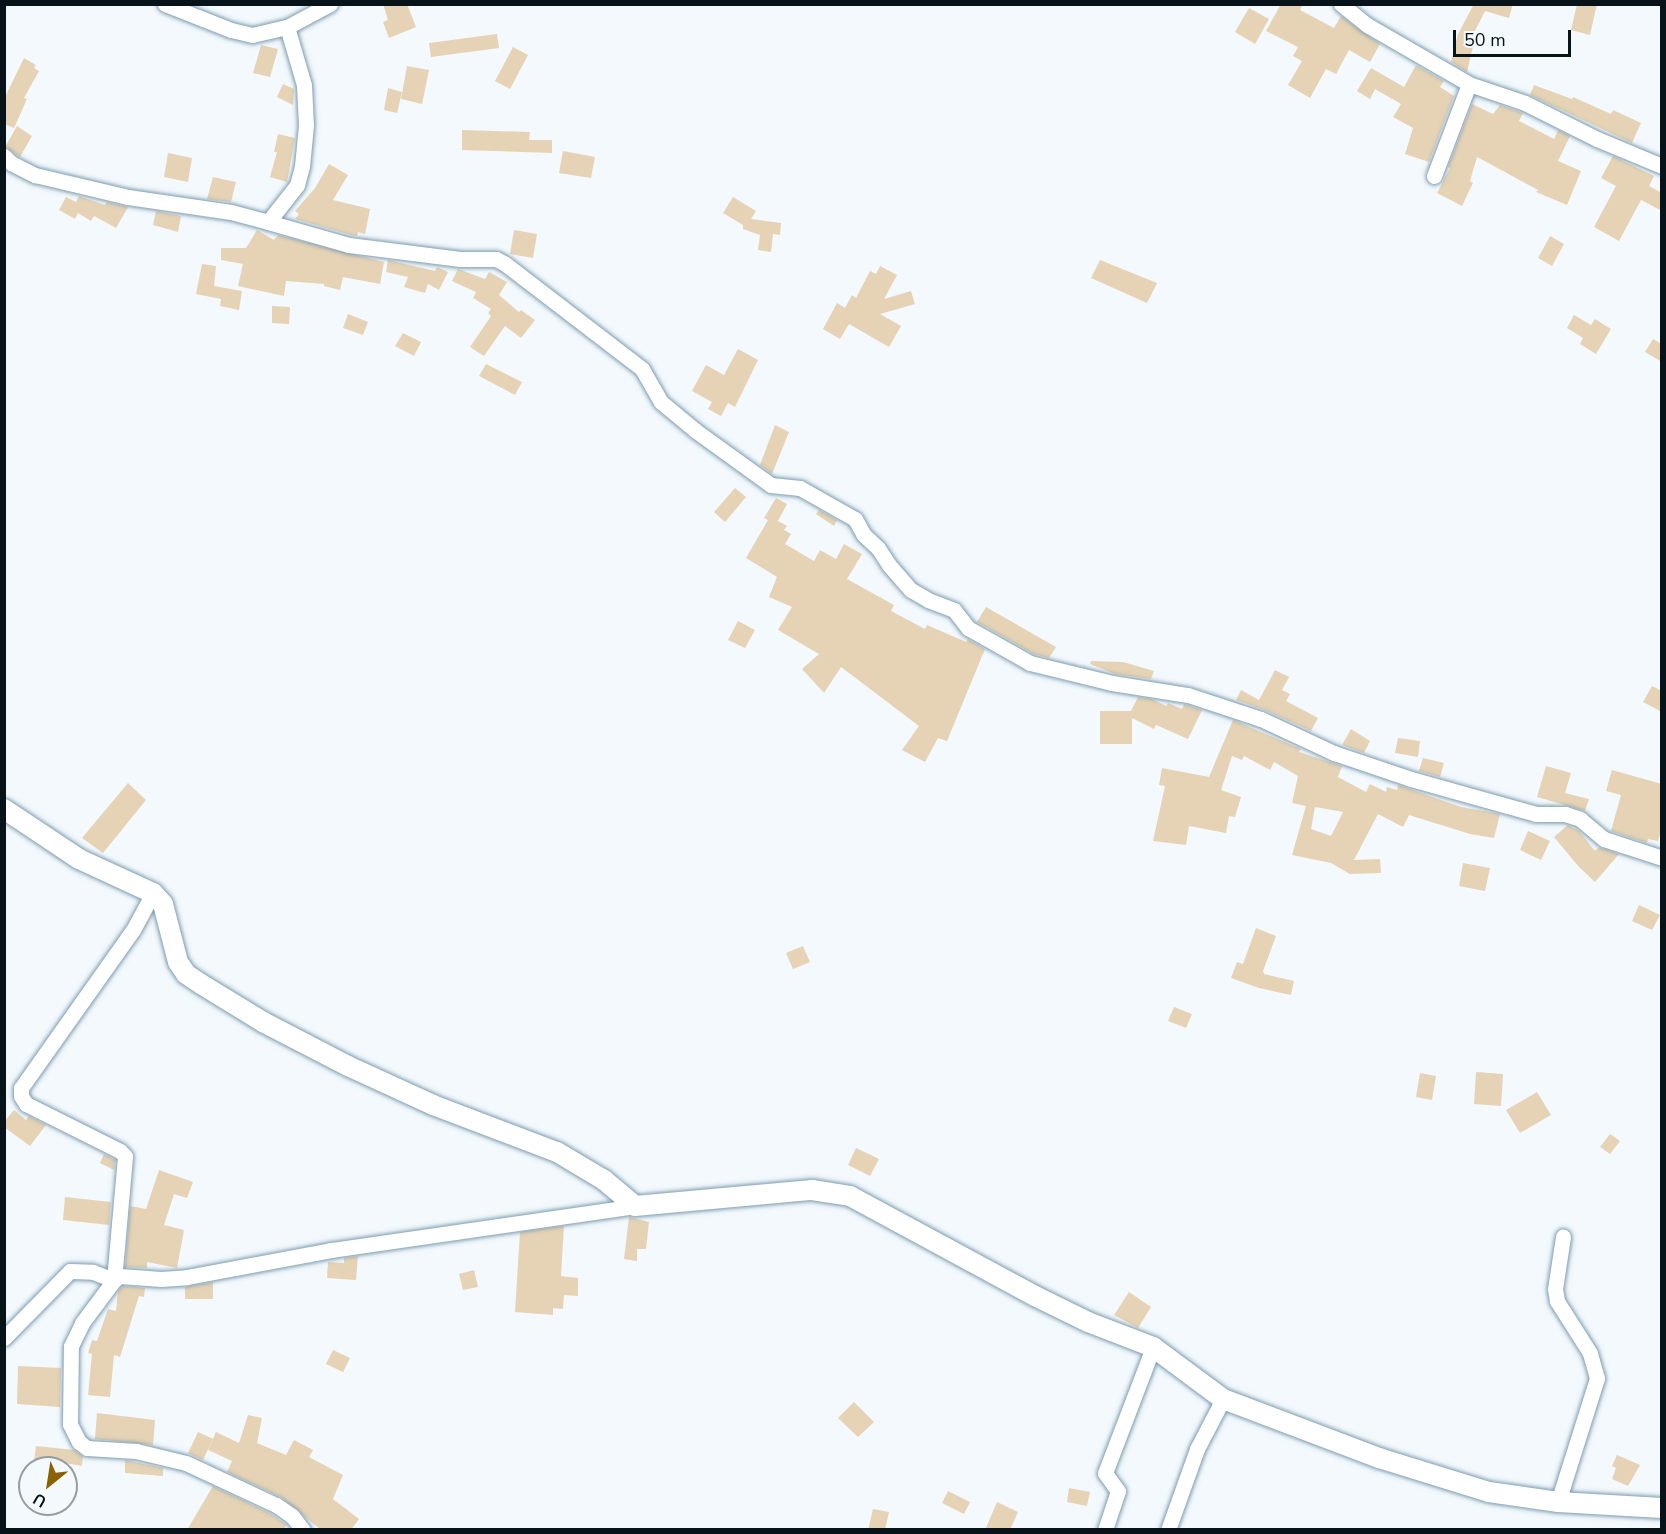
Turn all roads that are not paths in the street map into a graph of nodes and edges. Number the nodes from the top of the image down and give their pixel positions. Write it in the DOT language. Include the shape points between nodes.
graph roads {
  1 [pos="165,4"];
  2 [pos="330,4"];
  3 [pos="1341,4"];
  4 [pos="287,27"];
  5 [pos="1469,84"];
  6 [pos="4,156"];
  7 [pos="1662,166"];
  8 [pos="1434,176"];
  9 [pos="268,222"];
  10 [pos="4,809"];
  11 [pos="1661,855"];
  12 [pos="153,893"];
  13 [pos="635,1206"];
  14 [pos="1563,1237"];
  15 [pos="114,1280"];
  16 [pos="4,1338"];
  17 [pos="1153,1347"];
  18 [pos="1223,1399"];
  19 [pos="1557,1502"];
  20 [pos="1662,1508"];
  21 [pos="303,1530"];
  22 [pos="1105,1530"];
  23 [pos="1168,1530"];
  1 -- 4 [label="street" via="252,35"];
  2 -- 4 [label="street"];
  3 -- 5 [label="street" via="1367,25"];
  4 -- 9 [label="street" via="304,85 303,156 297,185"];
  5 -- 7 [label="street" via="1525,102 1597,139"];
  5 -- 8 [label="street"];
  6 -- 9 [label="street" via="35,175 128,197 231,212"];
  9 -- 11 [label="street" via="350,245 504,263 642,369 661,402 696,430 771,485 800,488 855,519 911,590 954,610 968,628 1029,663 1112,683 1188,695 1262,719 1334,753 1536,814 1565,814 1580,819 1604,839"];
  10 -- 12 [label="street" via="79,859"];
  12 -- 13 [label="street" via="162,904 178,962 186,974 263,1022 348,1066 433,1105 557,1152 604,1180"];
  12 -- 15 [label="street" via="133,930 21,1088 26,1104 125,1156"];
  13 -- 15 [label="street" via="331,1250 187,1277 120,1276"];
  13 -- 17 [label="street" via="812,1190 850,1196 1035,1296"];
  14 -- 19 [label="street" via="1555,1289 1557,1301 1590,1353 1597,1378"];
  15 -- 16 [label="street" via="93,1272 70,1271"];
  15 -- 21 [label="street" via="70,1346 70,1424 79,1442 87,1448 136,1451 186,1463 276,1505"];
  17 -- 18 [label="street"];
  17 -- 22 [label="street" via="1106,1473 1118,1491"];
  18 -- 19 [label="street" via="1378,1458 1489,1492"];
  18 -- 23 [label="street" via="1197,1449"];
  19 -- 20 [label="street"];
}
